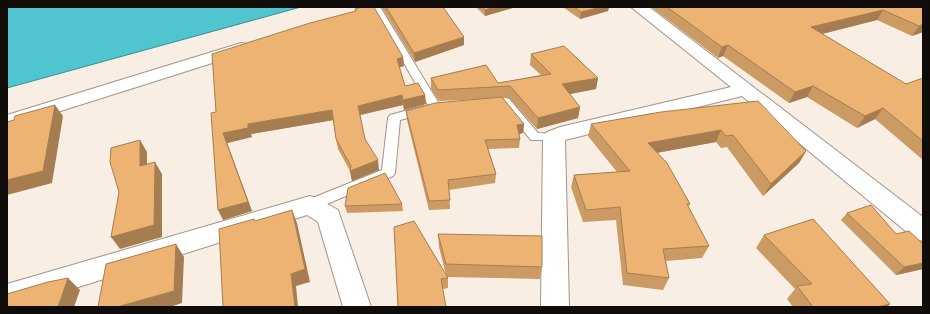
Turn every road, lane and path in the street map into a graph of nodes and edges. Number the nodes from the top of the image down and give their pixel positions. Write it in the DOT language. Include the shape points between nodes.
graph roads {
  1 [pos="639,7"];
  2 [pos="369,8"];
  3 [pos="256,43"];
  4 [pos="746,89"];
  5 [pos="474,103"];
  6 [pos="451,106"];
  7 [pos="435,107"];
  8 [pos="7,122"];
  9 [pos="554,137"];
  10 [pos="310,205"];
  11 [pos="923,232"];
  12 [pos="7,297"];
  13 [pos="357,307"];
  14 [pos="555,307"];
  1 -- 4 [label="street"];
  2 -- 7 [label="lane"];
  3 -- 8 [label="street"];
  4 -- 9 [label="street"];
  4 -- 11 [label="street"];
  5 -- 9 [label="lane" via="505,101 535,137"];
  6 -- 7 [label="lane"];
  7 -- 10 [label="lane" via="394,118 388,173"];
  9 -- 14 [label="street"];
  10 -- 12 [label="street"];
  10 -- 13 [label="street" via="329,217"];
}
